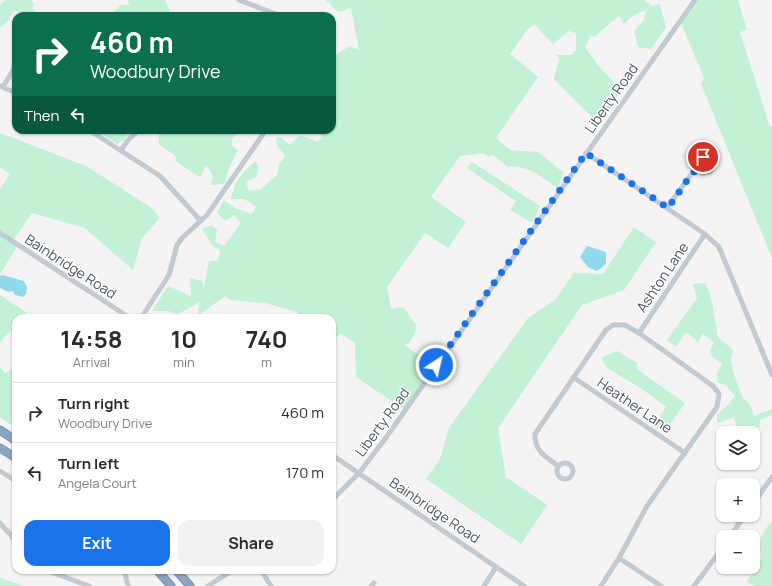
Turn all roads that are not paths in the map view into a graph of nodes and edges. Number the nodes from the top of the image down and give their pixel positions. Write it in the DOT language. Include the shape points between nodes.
graph roads {
  1 [pos="242,0"];
  2 [pos="695,0"];
  3 [pos="271,12"];
  4 [pos="12,71"];
  5 [pos="1,87"];
  6 [pos="12,91"];
  7 [pos="95,134"];
  8 [pos="135,134"];
  9 [pos="263,134"];
  10 [pos="121,150"];
  11 [pos="586,153"];
  12 [pos="698,168"];
  13 [pos="668,208"];
  14 [pos="201,220"];
  15 [pos="0,233"];
  16 [pos="706,234"];
  17 [pos="124,314"];
  18 [pos="144,314"];
  19 [pos="639,333"];
  20 [pos="772,375"];
  21 [pos="573,377"];
  22 [pos="0,430"];
  23 [pos="12,438"];
  24 [pos="0,448"];
  25 [pos="685,453"];
  26 [pos="12,456"];
  27 [pos="336,457"];
  28 [pos="558,466"];
  29 [pos="0,471"];
  30 [pos="359,473"];
  31 [pos="772,477"];
  32 [pos="12,478"];
  33 [pos="760,494"];
  34 [pos="336,496"];
  35 [pos="0,523"];
  36 [pos="12,536"];
  37 [pos="716,556"];
  38 [pos="620,558"];
  39 [pos="496,567"];
  40 [pos="57,574"];
  41 [pos="125,574"];
  42 [pos="160,574"];
  43 [pos="179,574"];
  44 [pos="227,574"];
  45 [pos="264,574"];
  46 [pos="188,584"];
  47 [pos="126,585"];
  48 [pos="89,586"];
  49 [pos="171,586"];
  50 [pos="208,586"];
  51 [pos="272,586"];
  52 [pos="484,586"];
  53 [pos="524,586"];
  54 [pos="601,586"];
  55 [pos="661,586"];
  56 [pos="694,586"];
  1 -- 3 [label="street"];
  2 -- 11 [label="street, Liberty Road"];
  4 -- 5 [label="street"];
  5 -- 6 [label="street"];
  7 -- 10 [label="street"];
  8 -- 10 [label="street"];
  9 -- 14 [label="street"];
  10 -- 14 [label="street" via="166,182"];
  11 -- 13 [label="street"];
  11 -- 30 [label="street, Liberty Road"];
  12 -- 13 [label="street"];
  13 -- 16 [label="street"];
  14 -- 18 [label="street" via="177,245 169,275"];
  15 -- 17 [label="street, Bainbridge Road"];
  16 -- 19 [label="street, Ashton Lane"];
  16 -- 20 [label="street" via="719,247"];
  19 -- 21 [label="street" via="625,325 613,325 606,330"];
  19 -- 25 [label="street" via="713,386 719,394 717,407"];
  21 -- 25 [label="street, Heather Lane"];
  21 -- 28 [label="street" via="535,434 534,442 538,451"];
  22 -- 23 [label="highway"];
  24 -- 26 [label="highway"];
  25 -- 38 [label="street" via="647,506"];
  27 -- 30 [label="street, Bainbridge Road"];
  29 -- 32 [label="street"];
  30 -- 34 [label="street, Liberty Road"];
  30 -- 39 [label="street, Bainbridge Road"];
  31 -- 33 [label="street"];
  35 -- 36 [label="street"];
  37 -- 56 [label="street"];
  38 -- 54 [label="street"];
  38 -- 55 [label="street"];
  39 -- 52 [label="street"];
  39 -- 53 [label="street, Bainbridge Road"];
  40 -- 48 [label="street"];
  41 -- 47 [label="street"];
  42 -- 49 [label="highway"];
  43 -- 46 [label="highway"];
  44 -- 50 [label="street"];
  45 -- 51 [label="street"];
}
